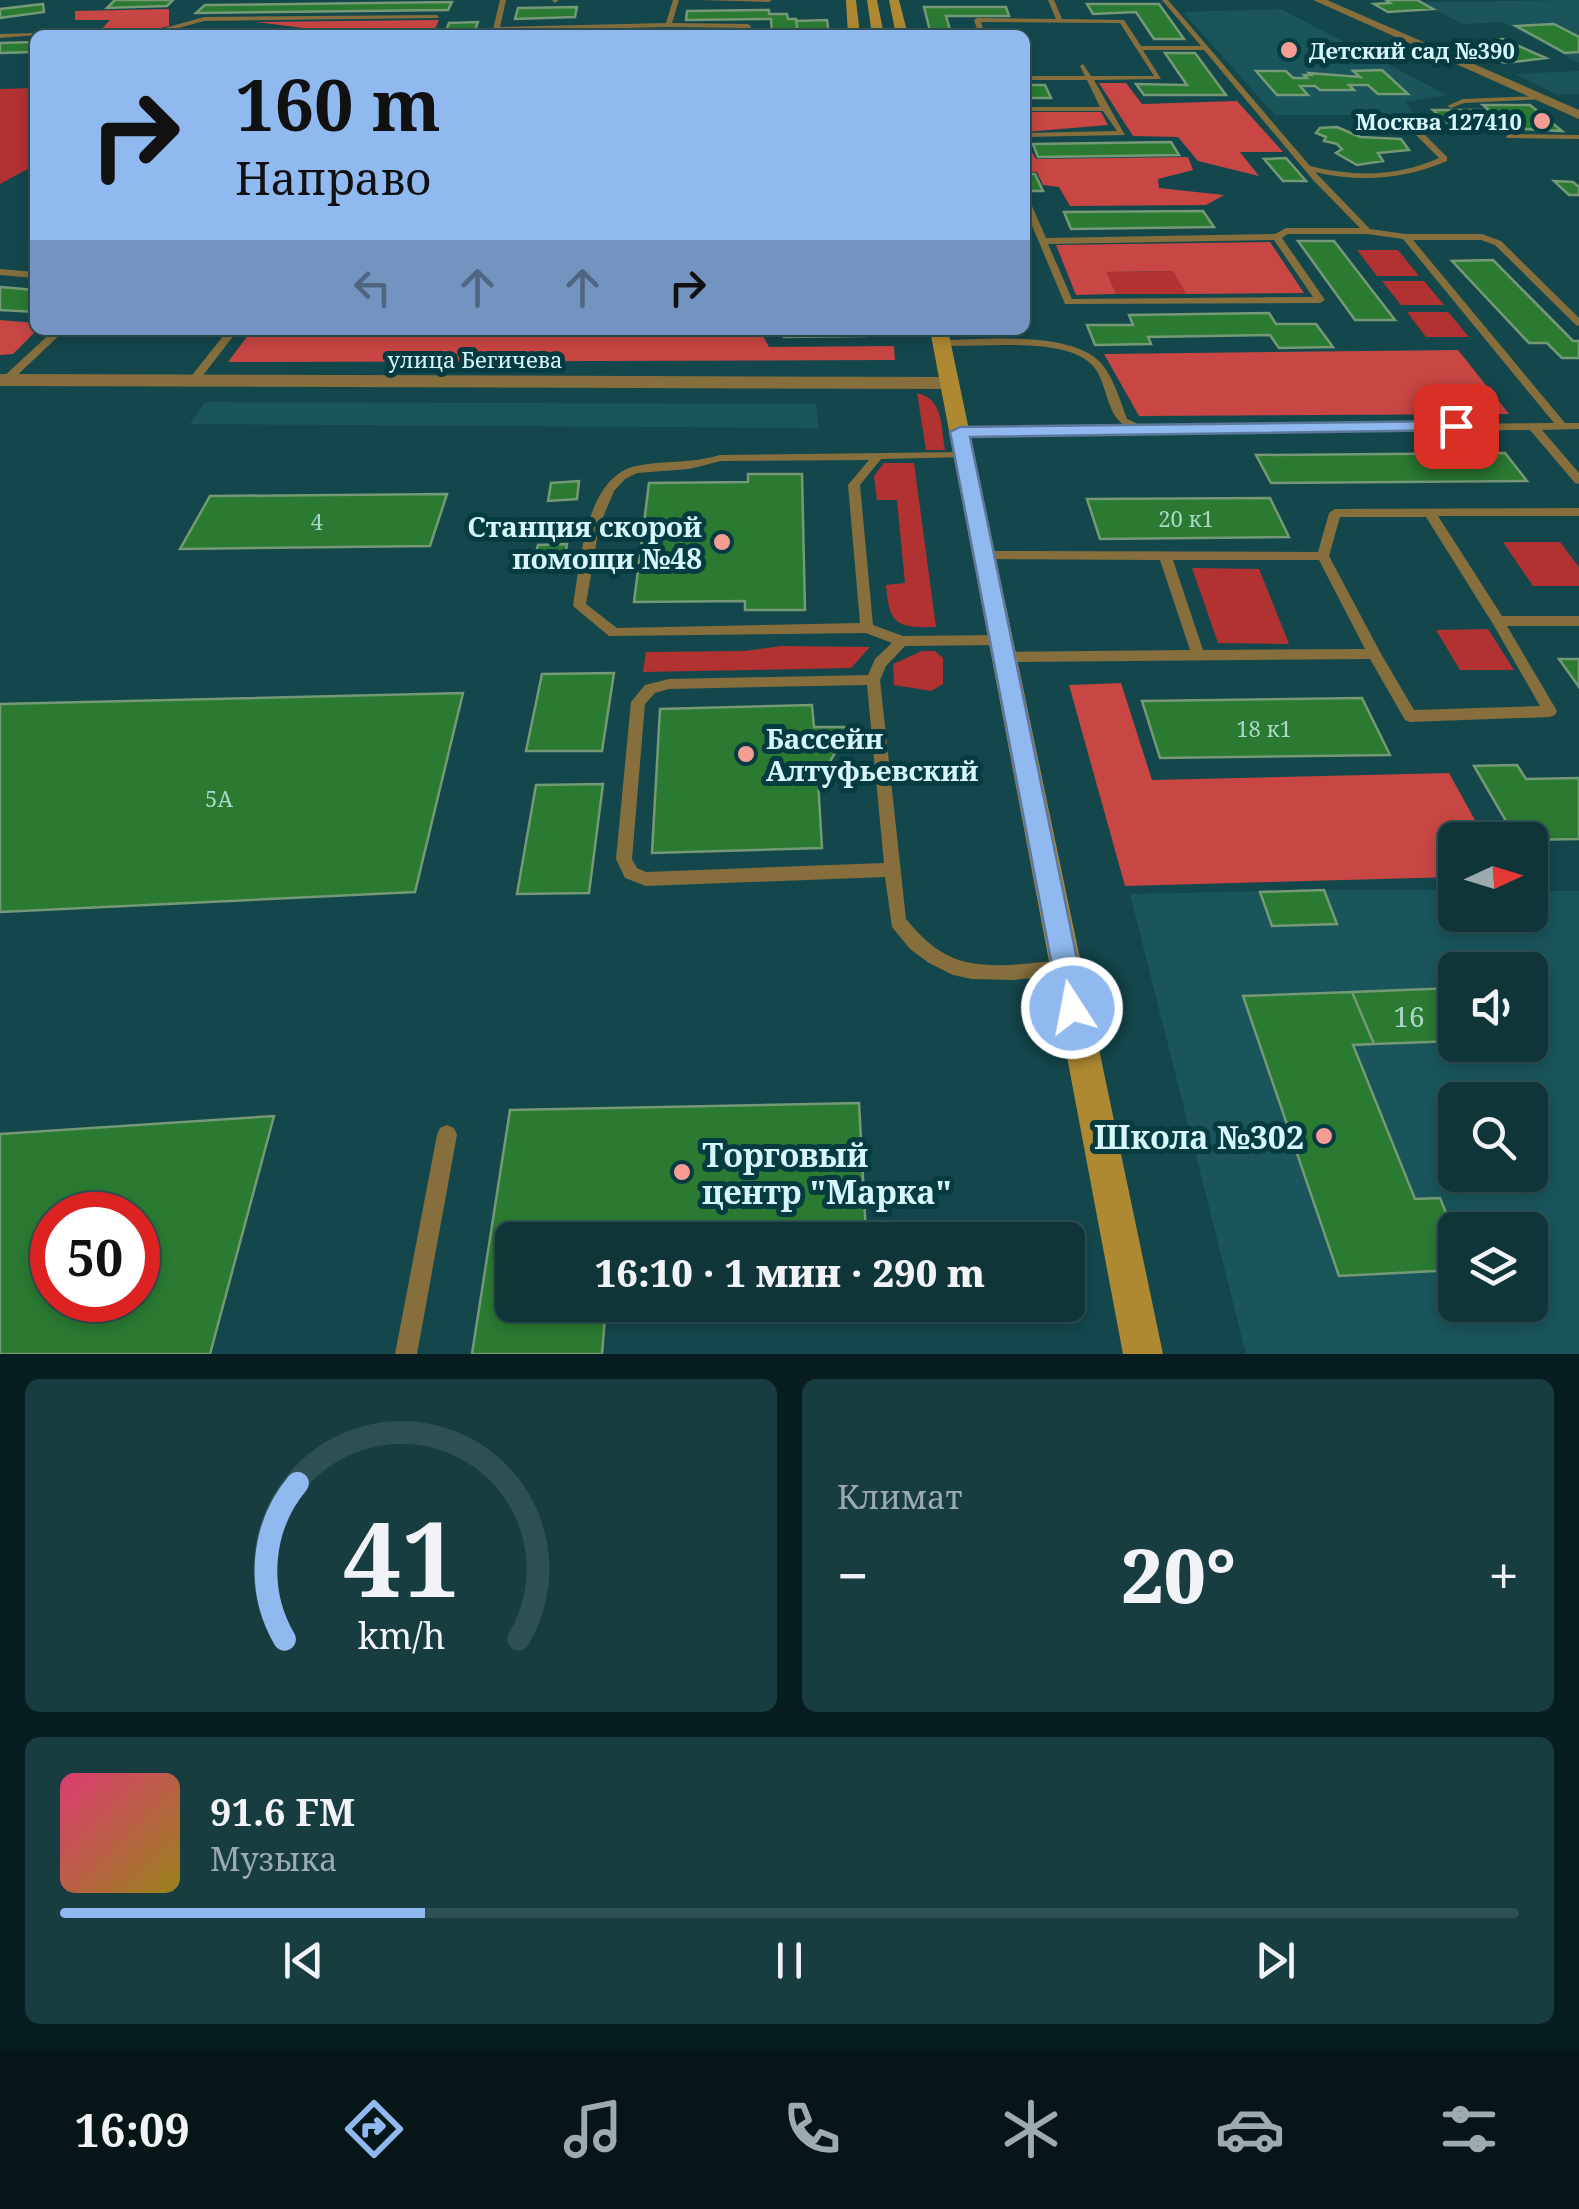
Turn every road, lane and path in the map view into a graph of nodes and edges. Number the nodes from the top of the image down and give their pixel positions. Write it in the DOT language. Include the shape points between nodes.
graph roads {
  1 [pos="503,0"];
  2 [pos="676,0"];
  3 [pos="702,0"];
  4 [pos="769,0"];
  5 [pos="850,0"];
  6 [pos="872,0"];
  7 [pos="894,0"];
  8 [pos="1051,0"];
  9 [pos="1165,0"];
  10 [pos="1318,0"];
  11 [pos="437,17"];
  12 [pos="204,19"];
  13 [pos="1060,20"];
  14 [pos="668,25"];
  15 [pos="571,27"];
  16 [pos="164,30"];
  17 [pos="194,30"];
  18 [pos="495,30"];
  19 [pos="525,30"];
  20 [pos="574,30"];
  21 [pos="747,30"];
  22 [pos="853,30"];
  23 [pos="877,30"];
  24 [pos="901,30"];
  25 [pos="980,30"];
  26 [pos="30,35"];
  27 [pos="0,36"];
  28 [pos="1139,48"];
  29 [pos="1208,48"];
  30 [pos="1083,66"];
  31 [pos="1030,78"];
  32 [pos="1089,78"];
  33 [pos="1542,98"];
  34 [pos="1450,106"];
  35 [pos="1030,109"];
  36 [pos="1105,109"];
  37 [pos="1579,114"];
  38 [pos="1415,130"];
  39 [pos="1030,135"];
  40 [pos="1510,136"];
  41 [pos="1579,137"];
  42 [pos="1309,168"];
  43 [pos="1030,211"];
  44 [pos="1367,230"];
  45 [pos="1276,237"];
  46 [pos="1406,237"];
  47 [pos="1042,241"];
  48 [pos="0,272"];
  49 [pos="30,274"];
  50 [pos="1579,324"];
  51 [pos="54,335"];
  52 [pos="228,335"];
  53 [pos="941,336"];
  54 [pos="3,380"];
  55 [pos="193,381"];
  56 [pos="950,383"];
  57 [pos="1534,426"];
  58 [pos="1562,426"];
  59 [pos="1579,426"];
  60 [pos="1145,430"];
  61 [pos="960,432"];
  62 [pos="964,455"];
  63 [pos="878,456"];
  64 [pos="1579,480"];
  65 [pos="1579,512"];
  66 [pos="1430,513"];
  67 [pos="984,555"];
  68 [pos="1165,555"];
  69 [pos="1324,556"];
  70 [pos="1579,621"];
  71 [pos="1498,622"];
  72 [pos="867,628"];
  73 [pos="902,640"];
  74 [pos="1002,648"];
  75 [pos="1374,654"];
  76 [pos="1198,656"];
  77 [pos="872,680"];
  78 [pos="892,870"];
  79 [pos="1064,968"];
  80 [pos="447,1135"];
  81 [pos="406,1354"];
  82 [pos="1143,1354"];
  1 -- 18 [label="lane"];
  2 -- 14 [label="lane"];
  3 -- 4 [label="lane"];
  5 -- 22 [label="main road"];
  6 -- 23 [label="main road"];
  7 -- 24 [label="main road"];
  8 -- 13 [label="lane"];
  9 -- 29 [label="lane"];
  10 -- 33 [label="street"];
  11 -- 12 [label="lane"];
  12 -- 16 [label="lane"];
  12 -- 17 [label="lane"];
  13 -- 25 [label="lane" via="976,20"];
  13 -- 28 [label="lane" via="1122,20"];
  14 -- 15 [label="lane"];
  14 -- 21 [label="lane"];
  15 -- 19 [label="lane"];
  15 -- 20 [label="lane"];
  26 -- 27 [label="lane"];
  28 -- 29 [label="lane"];
  28 -- 32 [label="lane" via="1158,78"];
  29 -- 42 [label="lane"];
  30 -- 32 [label="lane"];
  31 -- 32 [label="lane"];
  32 -- 36 [label="lane"];
  33 -- 34 [label="lane"];
  33 -- 37 [label="street"];
  35 -- 36 [label="lane"];
  36 -- 39 [label="lane" via="1122,133"];
  38 -- 42 [label="lane" via="1444,158 1394,176"];
  40 -- 41 [label="lane"];
  42 -- 44 [label="lane"];
  43 -- 47 [label="lane"];
  44 -- 45 [label="lane" via="1286,231"];
  44 -- 46 [label="lane"];
  45 -- 47 [label="lane"];
  45 -- 47 [label="lane" via="1320,300 1068,302"];
  46 -- 50 [label="lane" via="1482,236 1498,243"];
  46 -- 58 [label="lane"];
  48 -- 49 [label="lane"];
  51 -- 54 [label="lane"];
  52 -- 55 [label="lane"];
  53 -- 56 [label="main road"];
  53 -- 60 [label="lane" via="1080,352 1096,364 1123,421"];
  54 -- 55 [label="street, улица Бегичева"];
  55 -- 56 [label="street, улица Бегичева"];
  56 -- 61 [label="main road"];
  57 -- 58 [label="lane"];
  57 -- 60 [label="lane"];
  57 -- 64 [label="lane"];
  58 -- 59 [label="lane"];
  60 -- 61 [label="lane"];
  61 -- 62 [label="main road"];
  62 -- 63 [label="lane"];
  62 -- 67 [label="main road"];
  63 -- 72 [label="lane" via="854,484"];
  63 -- 72 [label="lane" via="720,458 630,470 601,496 579,606 614,633"];
  65 -- 66 [label="lane"];
  66 -- 69 [label="lane" via="1334,513"];
  66 -- 71 [label="lane"];
  67 -- 68 [label="lane"];
  67 -- 74 [label="main road"];
  68 -- 69 [label="lane"];
  68 -- 76 [label="lane"];
  69 -- 75 [label="lane"];
  70 -- 71 [label="lane"];
  71 -- 75 [label="lane" via="1550,711 1410,716"];
  72 -- 73 [label="lane"];
  73 -- 74 [label="lane"];
  73 -- 77 [label="lane"];
  74 -- 76 [label="lane"];
  74 -- 79 [label="main road"];
  75 -- 76 [label="lane"];
  77 -- 78 [label="lane"];
  77 -- 78 [label="lane" via="650,689 638,702 624,860 646,879"];
  78 -- 79 [label="lane" via="898,922 919,950 945,965 974,973"];
  79 -- 82 [label="main road"];
  80 -- 81 [label="lane"];
}
